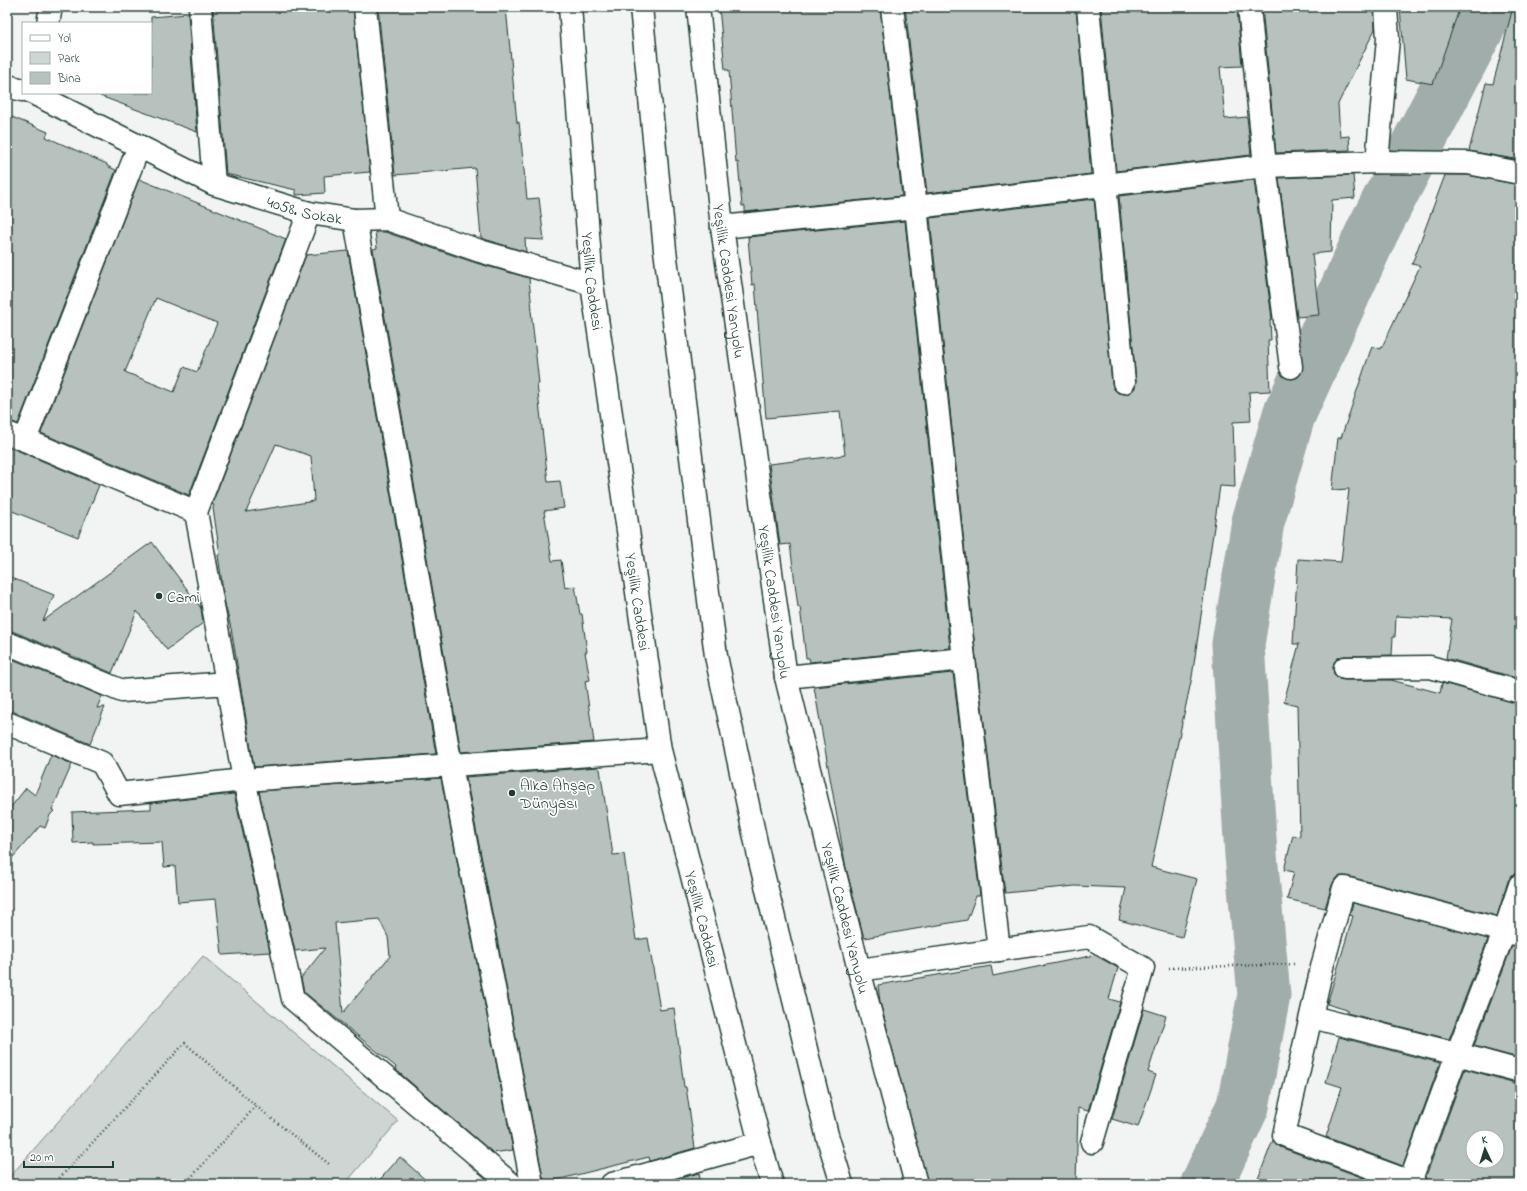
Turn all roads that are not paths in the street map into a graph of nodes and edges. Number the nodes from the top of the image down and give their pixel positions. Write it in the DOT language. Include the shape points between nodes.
graph roads {
  1 [pos="51,7"];
  2 [pos="200,7"];
  3 [pos="365,7"];
  4 [pos="570,7"];
  5 [pos="641,7"];
  6 [pos="698,7"];
  7 [pos="892,7"];
  8 [pos="1088,7"];
  9 [pos="1249,7"];
  10 [pos="1386,7"];
  11 [pos="48,22"];
  12 [pos="7,86"];
  13 [pos="22,90"];
  14 [pos="35,94"];
  15 [pos="139,146"];
  16 [pos="1377,162"];
  17 [pos="1266,166"];
  18 [pos="1520,173"];
  19 [pos="214,184"];
  20 [pos="1105,186"];
  21 [pos="916,207"];
  22 [pos="309,213"];
  23 [pos="387,219"];
  24 [pos="355,220"];
  25 [pos="722,227"];
  26 [pos="592,284"];
  27 [pos="1291,367"];
  28 [pos="1124,382"];
  29 [pos="16,436"];
  30 [pos="196,512"];
  31 [pos="7,643"];
  32 [pos="964,659"];
  33 [pos="1345,668"];
  34 [pos="786,677"];
  35 [pos="227,683"];
  36 [pos="1520,692"];
  37 [pos="7,723"];
  38 [pos="660,750"];
  39 [pos="450,766"];
  40 [pos="244,780"];
  41 [pos="1520,885"];
  42 [pos="1513,932"];
  43 [pos="999,950"];
  44 [pos="859,970"];
  45 [pos="1312,1017"];
  46 [pos="1457,1054"];
  47 [pos="1520,1071"];
  48 [pos="1092,1142"];
  49 [pos="760,1143"];
  50 [pos="1413,1183"];
  51 [pos="511,1184"];
  52 [pos="532,1184"];
  53 [pos="612,1184"];
  54 [pos="772,1184"];
  55 [pos="842,1184"];
  56 [pos="916,1184"];
  1 -- 11 [label="main road"];
  2 -- 19 [label="main road"];
  3 -- 23 [label="main road"];
  4 -- 26 [label="main road, Yeşillik Caddesi"];
  5 -- 55 [label="main road" via="665,250 716,656 762,868 827,1135"];
  6 -- 25 [label="main road, Yeşillik Caddesi Yanyolu"];
  7 -- 21 [label="main road"];
  8 -- 20 [label="main road"];
  9 -- 17 [label="main road"];
  10 -- 16 [label="main road" via="1388,39"];
  12 -- 13 [label="main road, 4058. Sokak"];
  14 -- 15 [label="main road, 4058. Sokak"];
  15 -- 19 [label="main road, 4058. Sokak"];
  15 -- 29 [label="main road"];
  16 -- 17 [label="main road"];
  16 -- 18 [label="main road" via="1468,163"];
  17 -- 20 [label="main road"];
  17 -- 27 [label="main road"];
  19 -- 22 [label="main road, 4058. Sokak"];
  20 -- 21 [label="main road"];
  20 -- 28 [label="main road"];
  21 -- 25 [label="main road"];
  21 -- 32 [label="main road"];
  22 -- 24 [label="main road, 4058. Sokak"];
  22 -- 30 [label="main road"];
  23 -- 24 [label="main road, 4058. Sokak"];
  23 -- 26 [label="main road, 4058. Sokak"];
  24 -- 39 [label="main road"];
  25 -- 34 [label="main road, Yeşillik Caddesi Yanyolu"];
  26 -- 38 [label="main road, Yeşillik Caddesi"];
  29 -- 30 [label="main road"];
  30 -- 35 [label="main road"];
  31 -- 35 [label="main road" via="122,691"];
  32 -- 34 [label="main road"];
  32 -- 43 [label="main road"];
  33 -- 36 [label="main road" via="1430,667"];
  34 -- 44 [label="main road, Yeşillik Caddesi Yanyolu"];
  35 -- 40 [label="main road"];
  37 -- 40 [label="main road" via="102,764 119,794"];
  38 -- 39 [label="main road"];
  38 -- 49 [label="main road, Yeşillik Caddesi"];
  39 -- 40 [label="main road"];
  39 -- 52 [label="main road"];
  40 -- 51 [label="main road" via="293,999"];
  41 -- 42 [label="main road"];
  42 -- 45 [label="main road" via="1344,888"];
  42 -- 46 [label="main road"];
  43 -- 44 [label="main road"];
  43 -- 48 [label="main road" via="1089,937 1143,968"];
  44 -- 56 [label="main road, Yeşillik Caddesi Yanyolu"];
  45 -- 46 [label="main road"];
  45 -- 50 [label="main road" via="1284,1135"];
  46 -- 47 [label="main road"];
  46 -- 50 [label="main road"];
  49 -- 53 [label="main road"];
  49 -- 54 [label="main road, Yeşillik Caddesi"];
}
